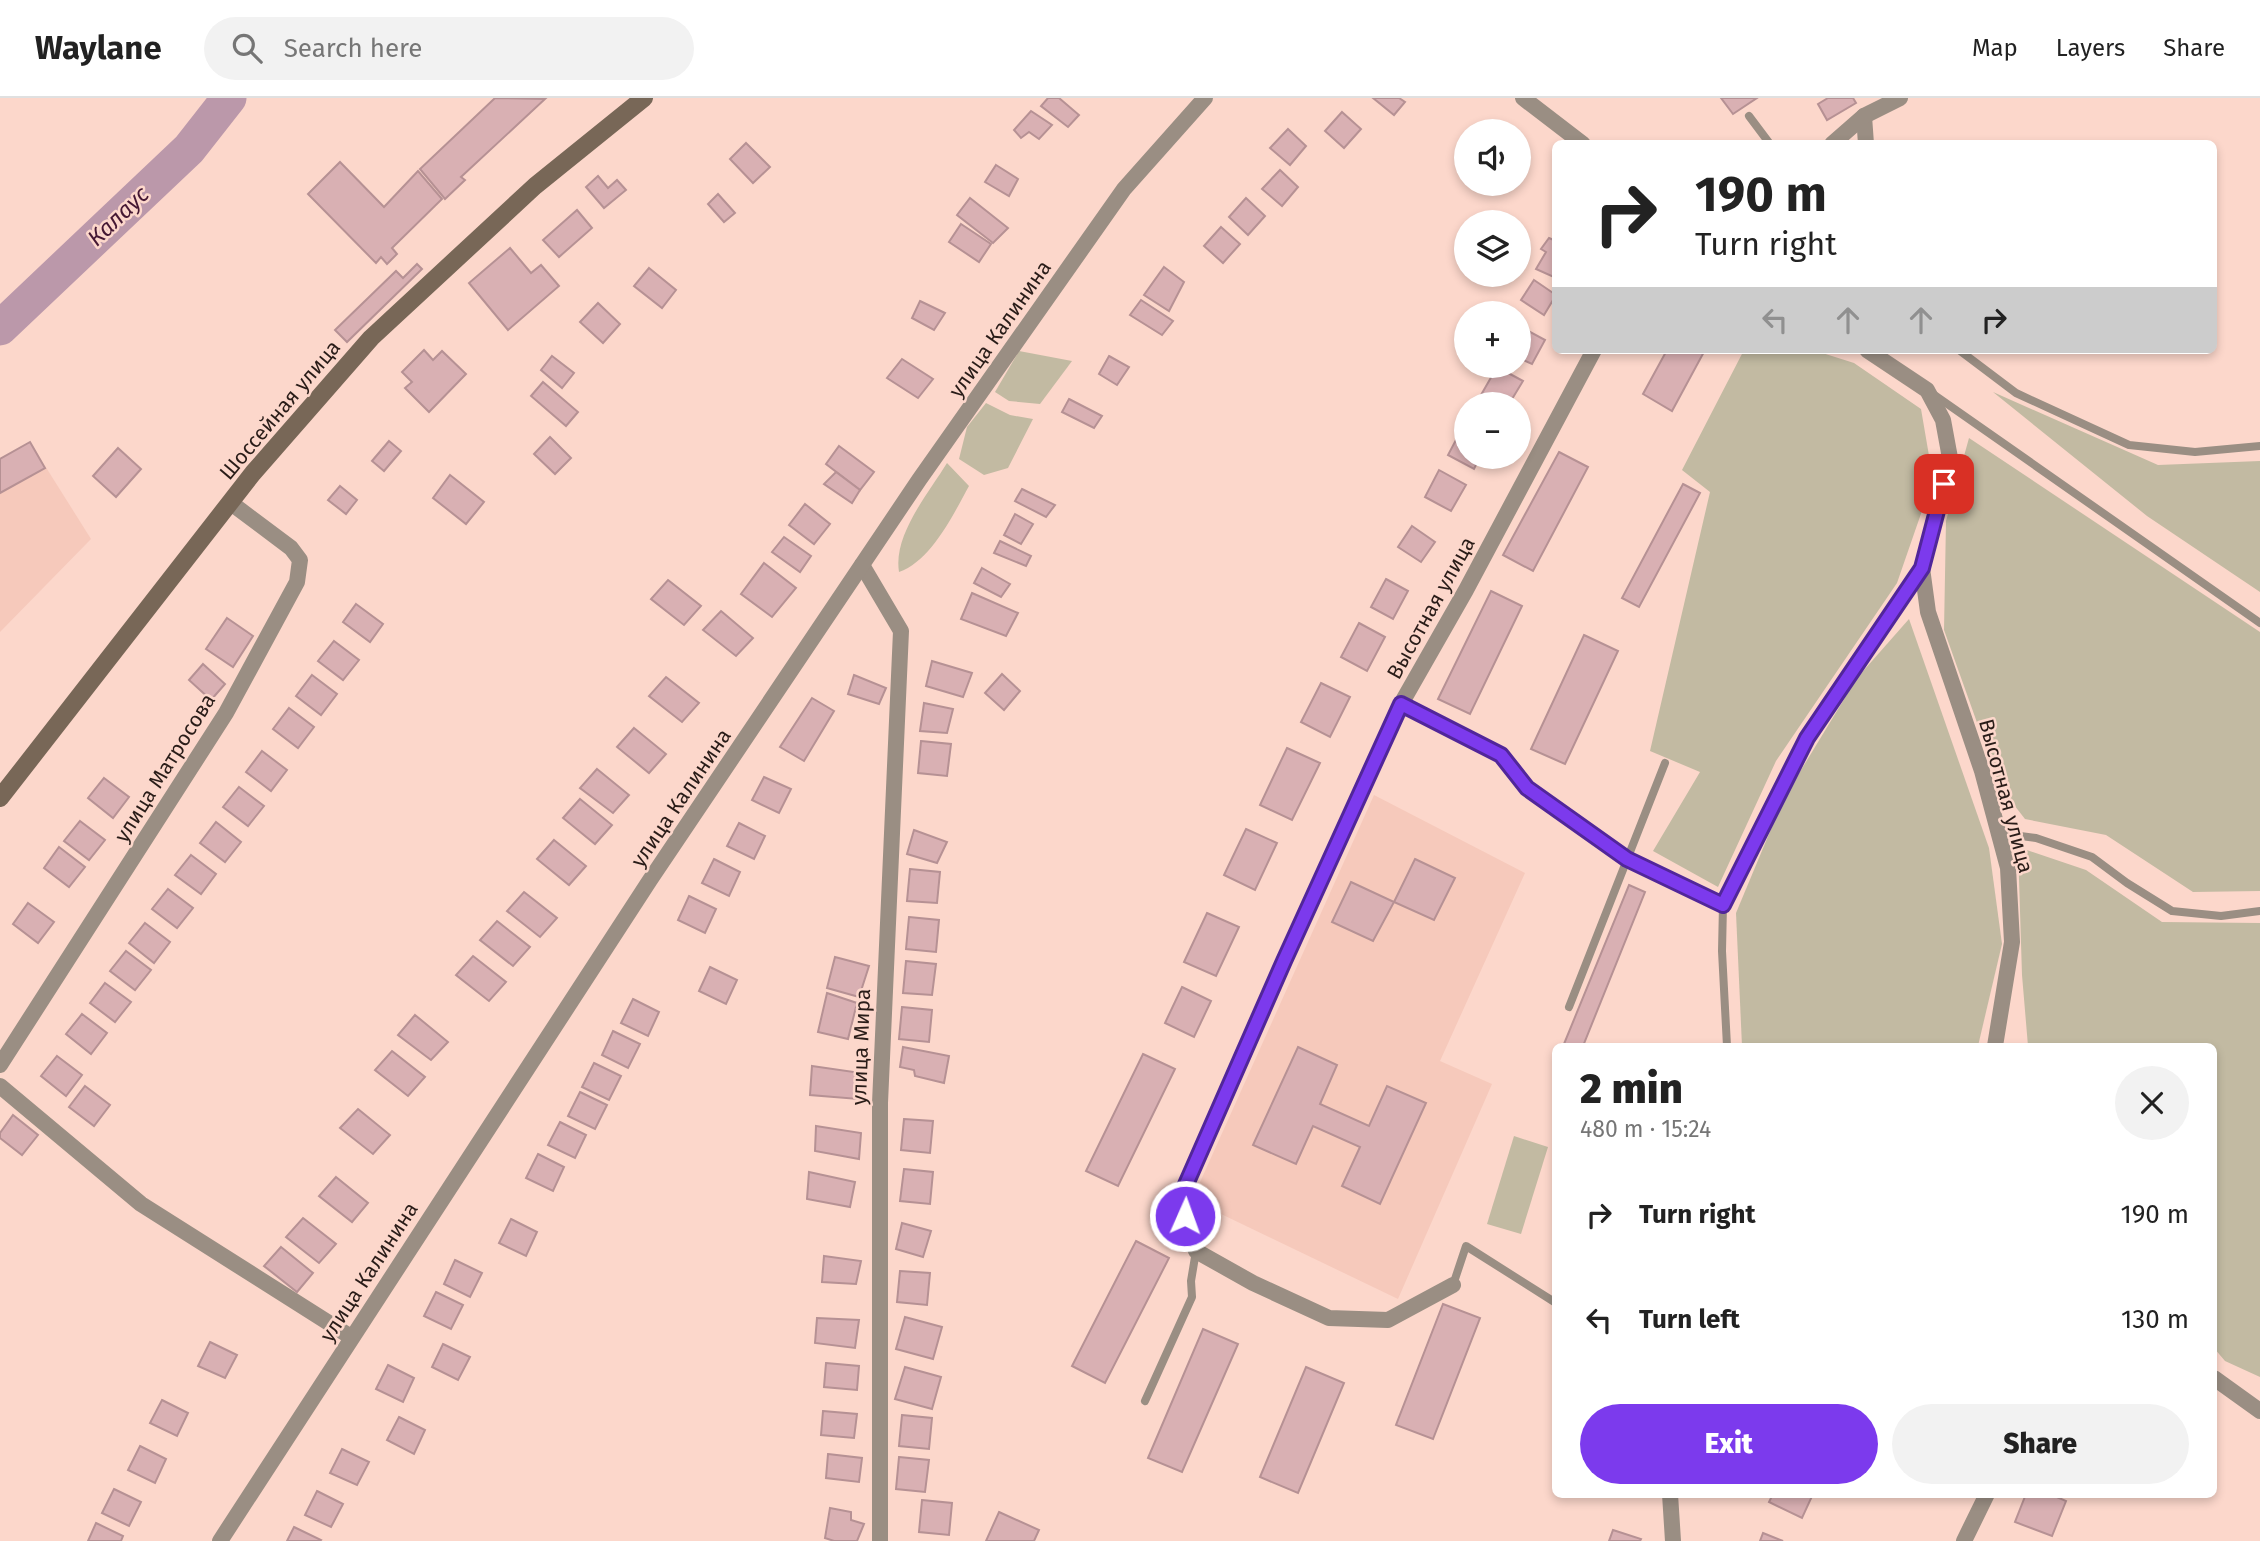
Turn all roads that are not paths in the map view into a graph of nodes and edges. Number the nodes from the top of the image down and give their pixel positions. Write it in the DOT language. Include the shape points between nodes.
graph roads {
  1 [pos="644,98"];
  2 [pos="1205,98"];
  3 [pos="1523,98"];
  4 [pos="1900,98"];
  5 [pos="1749,116"];
  6 [pos="1864,116"];
  7 [pos="1578,140"];
  8 [pos="1767,140"];
  9 [pos="1837,140"];
  10 [pos="1866,140"];
  11 [pos="1592,354"];
  12 [pos="1873,354"];
  13 [pos="1964,354"];
  14 [pos="1927,390"];
  15 [pos="2260,446"];
  16 [pos="231,503"];
  17 [pos="862,565"];
  18 [pos="1922,568"];
  19 [pos="2260,623"];
  20 [pos="1401,704"];
  21 [pos="1665,763"];
  22 [pos="0,798"];
  23 [pos="1998,833"];
  24 [pos="1627,859"];
  25 [pos="1723,905"];
  26 [pos="2260,911"];
  27 [pos="1569,1007"];
  28 [pos="1727,1043"];
  29 [pos="1995,1043"];
  30 [pos="0,1065"];
  31 [pos="0,1086"];
  32 [pos="1196,1251"];
  33 [pos="1453,1285"];
  34 [pos="1552,1300"];
  35 [pos="351,1337"];
  36 [pos="2217,1380"];
  37 [pos="1145,1401"];
  38 [pos="2260,1411"];
  39 [pos="1670,1498"];
  40 [pos="1985,1498"];
  41 [pos="220,1541"];
  42 [pos="880,1541"];
  43 [pos="1673,1541"];
  44 [pos="1964,1541"];
  1 -- 16 [label="street, Шоссейная улица" via="536,186 372,338"];
  2 -- 17 [label="street, улица Калинина" via="1125,189"];
  3 -- 7 [label="street"];
  4 -- 6 [label="street"];
  5 -- 8 [label="lane"];
  6 -- 9 [label="street"];
  6 -- 10 [label="street"];
  11 -- 20 [label="street, Высотная улица"];
  12 -- 14 [label="street, Высотная улица"];
  13 -- 15 [label="lane" via="2016,393 2129,445 2195,452"];
  14 -- 18 [label="street, Высотная улица" via="1943,420 1950,457"];
  14 -- 19 [label="lane"];
  16 -- 22 [label="street, Шоссейная улица"];
  16 -- 30 [label="street, улица Матросова" via="291,548 300,560 297,582 226,713"];
  17 -- 35 [label="street, улица Калинина"];
  17 -- 42 [label="street, улица Мира" via="901,631 880,1103"];
  18 -- 23 [label="street, Высотная улица" via="1928,611"];
  18 -- 25 [label="lane" via="1807,738"];
  20 -- 24 [label="lane" via="1501,755 1527,788"];
  20 -- 32 [label="street, Высотная улица" via="1180,1198"];
  21 -- 24 [label="lane"];
  23 -- 26 [label="lane" via="2036,838 2092,857 2172,911 2221,916"];
  23 -- 29 [label="street, Высотная улица" via="2008,868 2012,943"];
  24 -- 25 [label="lane"];
  24 -- 27 [label="lane"];
  25 -- 28 [label="lane"];
  31 -- 35 [label="street" via="141,1204"];
  32 -- 33 [label="street" via="1329,1318 1388,1320"];
  32 -- 37 [label="lane" via="1192,1297"];
  33 -- 34 [label="lane" via="1466,1246"];
  35 -- 41 [label="street, улица Калинина"];
  36 -- 38 [label="street"];
  39 -- 43 [label="street"];
  40 -- 44 [label="street"];
}
